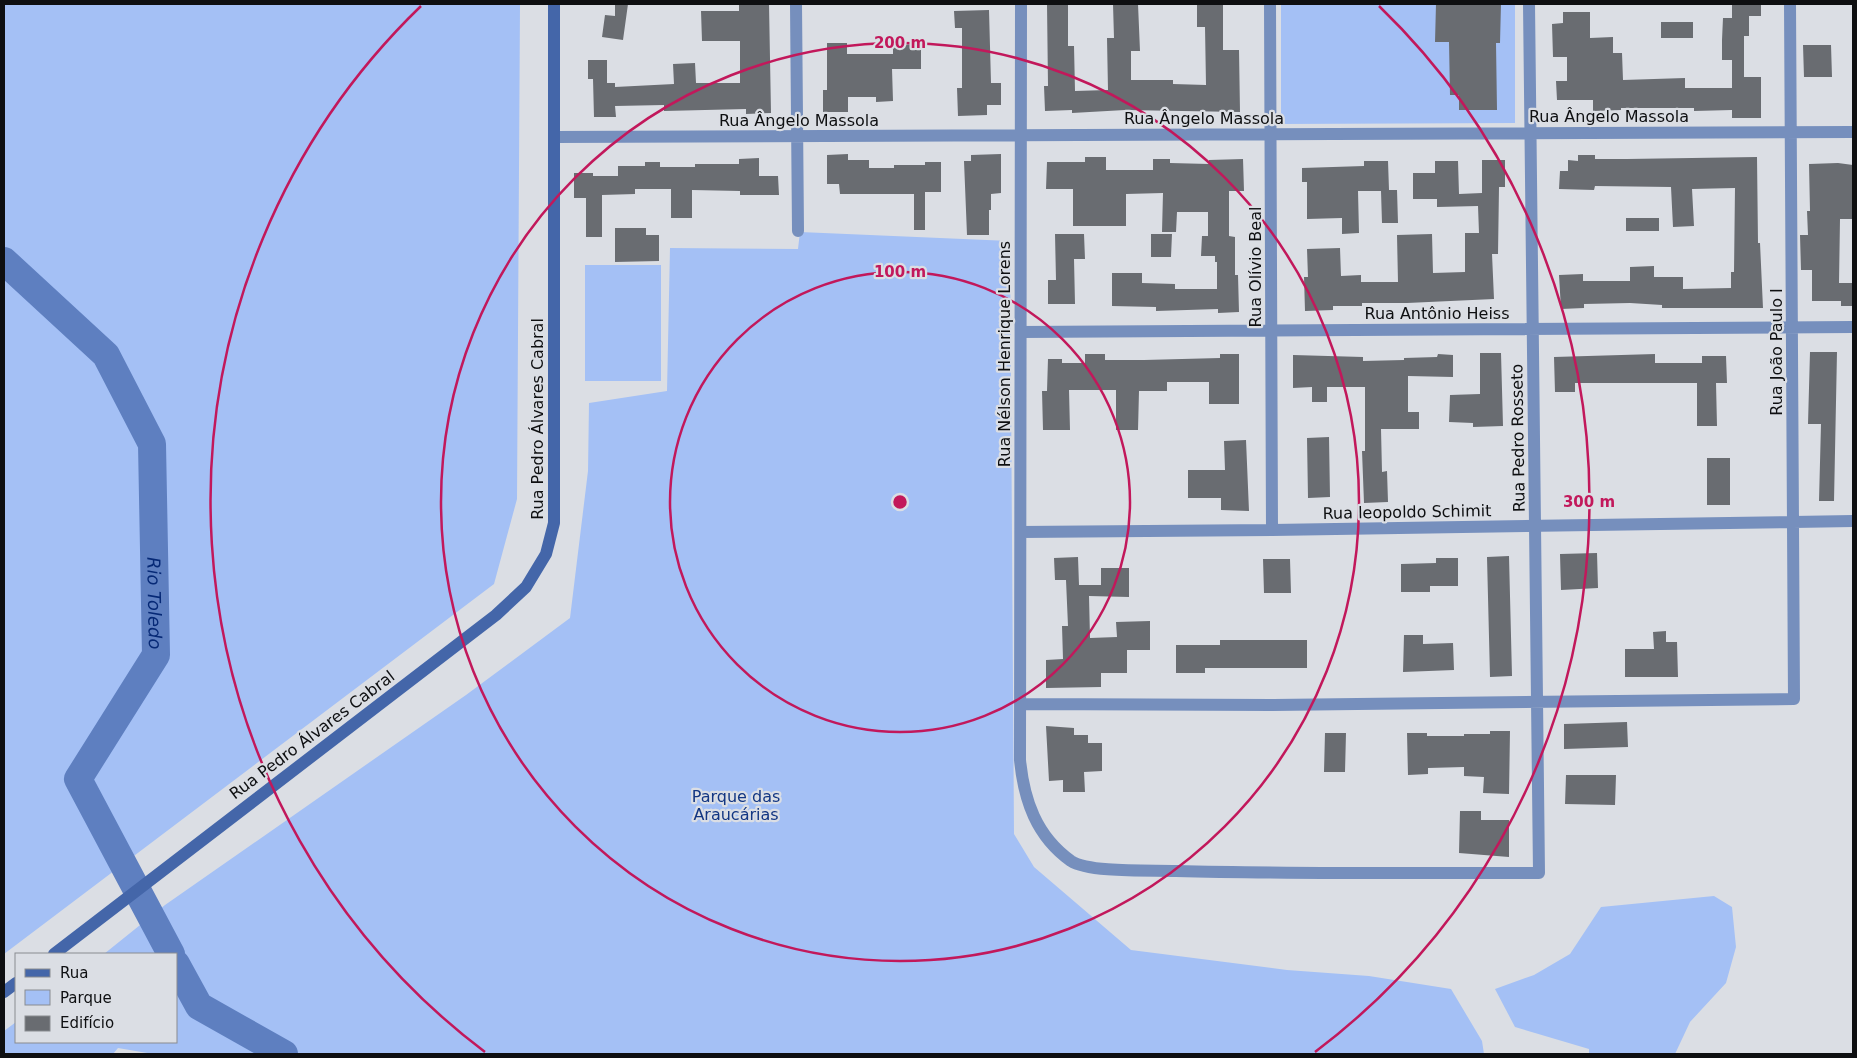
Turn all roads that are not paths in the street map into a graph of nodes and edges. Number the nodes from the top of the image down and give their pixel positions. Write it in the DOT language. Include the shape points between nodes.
graph roads {
  1 [pos="554,4"];
  2 [pos="796,4"];
  3 [pos="1021,4"];
  4 [pos="1270,4"];
  5 [pos="1529,4"];
  6 [pos="1790,4"];
  7 [pos="1791,132"];
  8 [pos="1853,132"];
  9 [pos="1531,133"];
  10 [pos="1270,134"];
  11 [pos="1021,135"];
  12 [pos="797,136"];
  13 [pos="554,137"];
  14 [pos="798,231"];
  15 [pos="1792,327"];
  16 [pos="1853,327"];
  17 [pos="1533,329"];
  18 [pos="1271,330"];
  19 [pos="1021,332"];
  20 [pos="1853,521"];
  21 [pos="1793,522"];
  22 [pos="1535,526"];
  23 [pos="1272,530"];
  24 [pos="1021,532"];
  25 [pos="1537,702"];
  26 [pos="1021,704"];
  27 [pos="1539,873"];
  28 [pos="55,953"];
  29 [pos="15,984"];
  30 [pos="4,992"];
  1 -- 13 [label="street, Rua Pedro Álvares Cabral"];
  2 -- 12 [label="street"];
  3 -- 11 [label="street, Rua Nélson Henrique Lorens"];
  4 -- 10 [label="street, Rua Olívio Beal"];
  5 -- 9 [label="street, Rua Pedro Rosseto"];
  6 -- 7 [label="street, Rua João Paulo I"];
  7 -- 8 [label="street, Rua Ângelo Massola"];
  7 -- 9 [label="street, Rua Ângelo Massola"];
  7 -- 15 [label="street, Rua João Paulo I"];
  9 -- 10 [label="street, Rua Ângelo Massola"];
  9 -- 17 [label="street, Rua Pedro Rosseto"];
  10 -- 11 [label="street, Rua Ângelo Massola"];
  10 -- 18 [label="street, Rua Olívio Beal"];
  11 -- 12 [label="street, Rua Ângelo Massola"];
  11 -- 19 [label="street, Rua Nélson Henrique Lorens"];
  12 -- 13 [label="street, Rua Ângelo Massola"];
  12 -- 14 [label="street"];
  13 -- 28 [label="street, Rua Pedro Álvares Cabral" via="554,522 546,554 526,587 496,615"];
  15 -- 16 [label="street, Rua Antônio Heiss"];
  15 -- 17 [label="street, Rua Antônio Heiss"];
  15 -- 21 [label="street, Rua João Paulo I"];
  17 -- 18 [label="street, Rua Antônio Heiss"];
  17 -- 22 [label="street, Rua Pedro Rosseto"];
  18 -- 19 [label="street, Rua Antônio Heiss"];
  18 -- 23 [label="street, Rua Olívio Beal"];
  19 -- 24 [label="street, Rua Nélson Henrique Lorens"];
  20 -- 21 [label="street, Rua leopoldo Schimit"];
  21 -- 22 [label="street, Rua leopoldo Schimit"];
  21 -- 25 [label="street, Rua João Paulo I" via="1794,699"];
  22 -- 23 [label="street, Rua leopoldo Schimit"];
  22 -- 25 [label="street, Rua Pedro Rosseto"];
  23 -- 24 [label="street, Rua leopoldo Schimit"];
  24 -- 26 [label="street, Rua Nélson Henrique Lorens"];
  25 -- 26 [label="street"];
  25 -- 27 [label="street, Rua Pedro Rosseto"];
  26 -- 27 [label="street, Rua Nélson Henrique Lorens" via="1020,760 1026,798 1039,826 1072,862 1102,869 1274,874"];
  29 -- 30 [label="street"];
}
